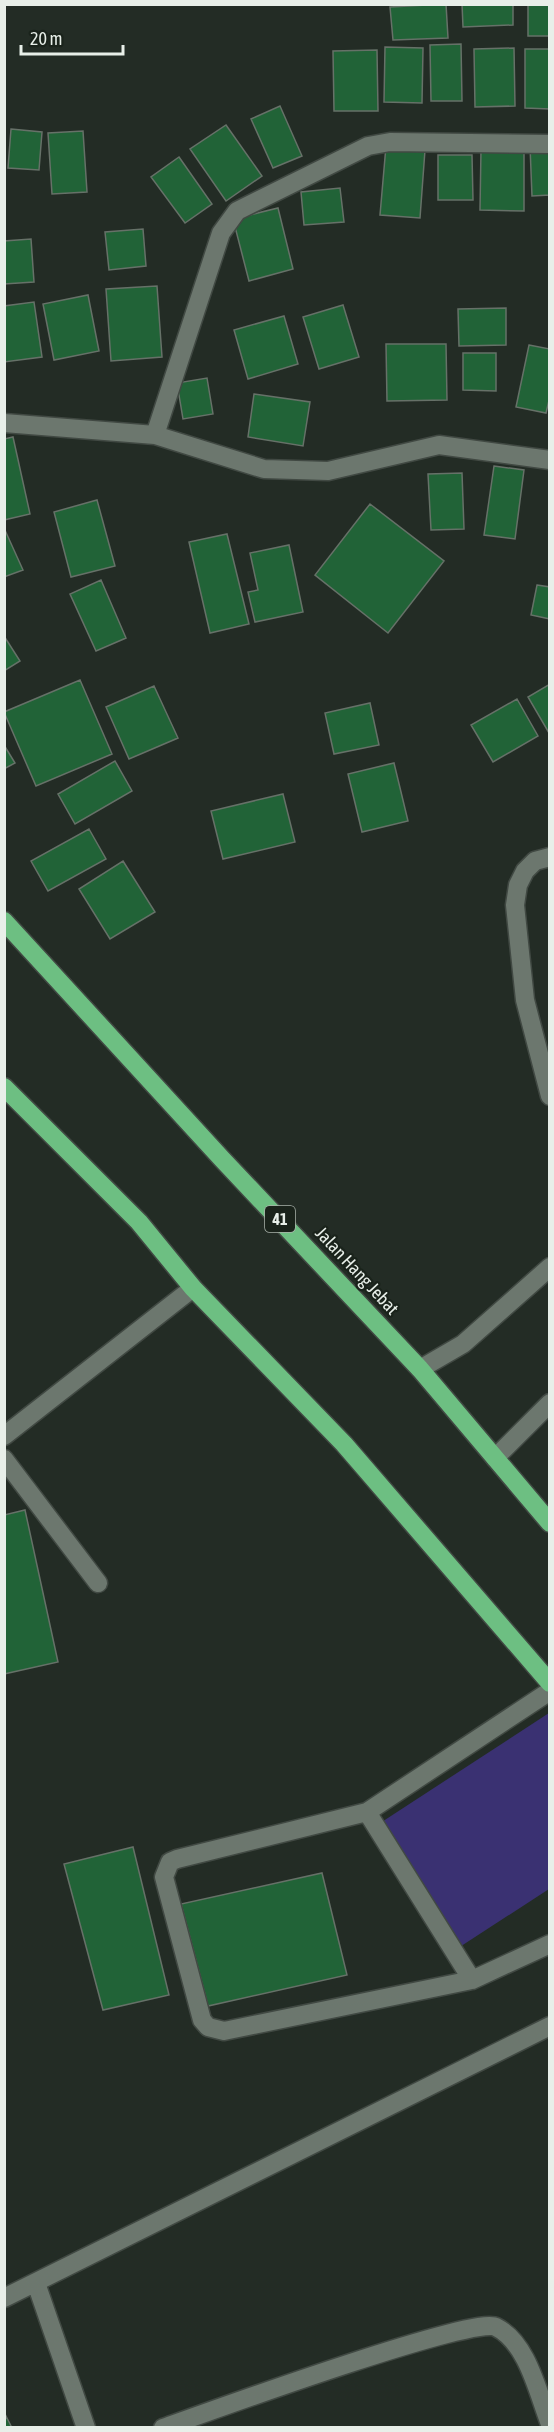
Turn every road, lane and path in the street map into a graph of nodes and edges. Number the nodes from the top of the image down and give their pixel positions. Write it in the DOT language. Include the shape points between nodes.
graph roads {
  1 [pos="549,144"];
  2 [pos="4,423"];
  3 [pos="155,435"];
  4 [pos="549,460"];
  5 [pos="549,857"];
  6 [pos="4,921"];
  7 [pos="4,1088"];
  8 [pos="549,1096"];
  9 [pos="549,1267"];
  10 [pos="193,1288"];
  11 [pos="420,1369"];
  12 [pos="549,1403"];
  13 [pos="4,1436"];
  14 [pos="495,1458"];
  15 [pos="4,1459"];
  16 [pos="549,1523"];
  17 [pos="98,1583"];
  18 [pos="549,1683"];
  19 [pos="549,1691"];
  20 [pos="367,1812"];
  21 [pos="549,1944"];
  22 [pos="472,1980"];
  23 [pos="549,2026"];
  24 [pos="36,2283"];
  25 [pos="4,2298"];
  26 [pos="549,2424"];
  27 [pos="86,2427"];
  28 [pos="163,2427"];
  1 -- 3 [label="street" via="378,143 237,211 221,233"];
  2 -- 3 [label="street"];
  3 -- 4 [label="street" via="264,470 328,471 439,445"];
  5 -- 8 [label="street" via="535,861 525,870 515,904 525,1000"];
  6 -- 11 [label="highway, Jalan Hang Jebat / 41"];
  7 -- 10 [label="highway" via="139,1222"];
  9 -- 11 [label="street" via="463,1344"];
  10 -- 13 [label="street"];
  10 -- 18 [label="highway" via="344,1444"];
  11 -- 14 [label="highway, Jalan Hang Jebat / 41"];
  12 -- 14 [label="street"];
  14 -- 16 [label="highway, Jalan Hang Jebat / 41"];
  15 -- 17 [label="street"];
  19 -- 20 [label="street"];
  20 -- 22 [label="street"];
  20 -- 22 [label="street" via="170,1862 164,1877 202,2020 208,2027 224,2031"];
  21 -- 22 [label="street"];
  23 -- 24 [label="street"];
  24 -- 25 [label="street"];
  24 -- 27 [label="street"];
  26 -- 28 [label="street" via="521,2353 509,2336 494,2325 479,2325 432,2336"];
}
